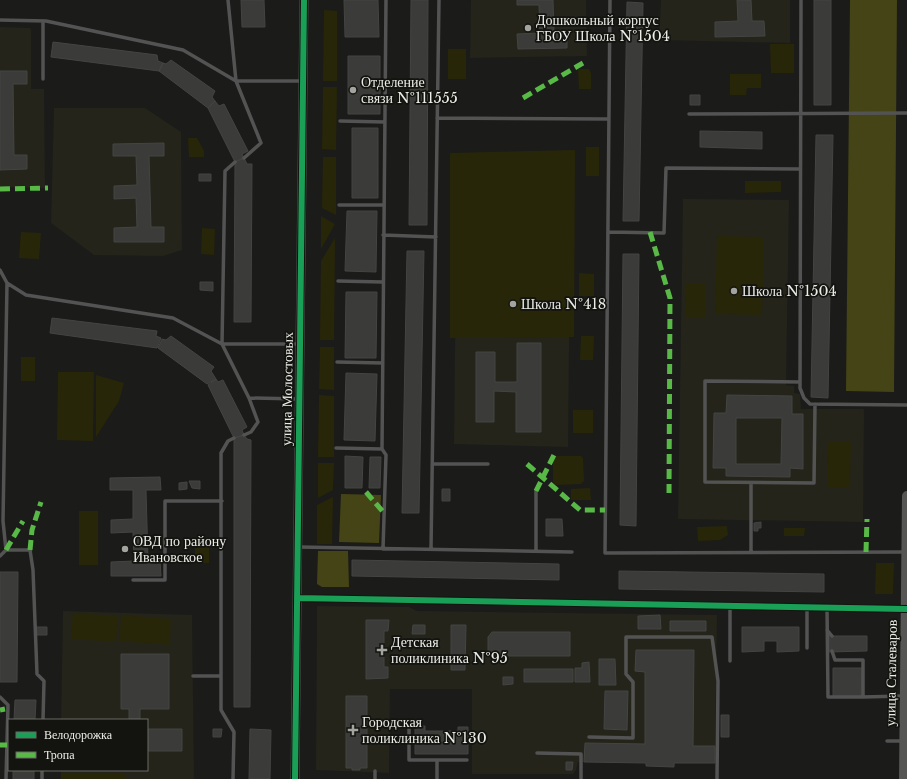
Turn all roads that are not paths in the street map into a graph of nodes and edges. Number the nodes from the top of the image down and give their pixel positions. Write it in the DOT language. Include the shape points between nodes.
graph roads {
  1 [pos="228,0"];
  2 [pos="304,0"];
  3 [pos="386,0"];
  4 [pos="439,0"];
  5 [pos="610,0"];
  6 [pos="801,0"];
  7 [pos="0,20"];
  8 [pos="43,21"];
  9 [pos="43,79"];
  10 [pos="236,81"];
  11 [pos="303,81"];
  12 [pos="689,114"];
  13 [pos="800,114"];
  14 [pos="907,114"];
  15 [pos="437,118"];
  16 [pos="608,119"];
  17 [pos="340,121"];
  18 [pos="384,122"];
  19 [pos="244,158"];
  20 [pos="235,162"];
  21 [pos="800,169"];
  22 [pos="339,205"];
  23 [pos="383,205"];
  24 [pos="609,232"];
  25 [pos="383,235"];
  26 [pos="436,237"];
  27 [pos="0,270"];
  28 [pos="338,281"];
  29 [pos="383,282"];
  30 [pos="7,283"];
  31 [pos="222,344"];
  32 [pos="300,344"];
  33 [pos="337,362"];
  34 [pos="383,363"];
  35 [pos="800,382"];
  36 [pos="249,398"];
  37 [pos="299,399"];
  38 [pos="815,404"];
  39 [pos="907,406"];
  40 [pos="244,435"];
  41 [pos="234,438"];
  42 [pos="336,448"];
  43 [pos="382,449"];
  44 [pos="432,464"];
  45 [pos="488,464"];
  46 [pos="751,483"];
  47 [pos="536,491"];
  48 [pos="907,496"];
  49 [pos="222,501"];
  50 [pos="298,547"];
  51 [pos="383,548"];
  52 [pos="431,549"];
  53 [pos="6,550"];
  54 [pos="536,551"];
  55 [pos="572,552"];
  56 [pos="751,552"];
  57 [pos="906,552"];
  58 [pos="0,556"];
  59 [pos="133,580"];
  60 [pos="297,598"];
  61 [pos="730,606"];
  62 [pos="807,607"];
  63 [pos="827,608"];
  64 [pos="906,609"];
  65 [pos="827,630"];
  66 [pos="832,636"];
  67 [pos="807,648"];
  68 [pos="832,651"];
  69 [pos="730,661"];
  70 [pos="193,676"];
  71 [pos="222,676"];
  72 [pos="905,696"];
  73 [pos="863,697"];
  74 [pos="0,698"];
  75 [pos="43,719"];
  76 [pos="409,728"];
  77 [pos="589,737"];
  78 [pos="887,741"];
  79 [pos="904,741"];
  80 [pos="537,753"];
  81 [pos="437,760"];
  82 [pos="466,760"];
  83 [pos="375,771"];
  84 [pos="6,779"];
  85 [pos="233,779"];
  86 [pos="295,779"];
  87 [pos="375,779"];
  88 [pos="437,779"];
  89 [pos="581,779"];
  90 [pos="717,779"];
  91 [pos="904,779"];
  1 -- 10 [label="lane"];
  2 -- 11 [label="street, улица Молостовых"];
  3 -- 18 [label="lane"];
  4 -- 15 [label="lane"];
  5 -- 16 [label="lane"];
  6 -- 13 [label="lane"];
  7 -- 8 [label="lane"];
  8 -- 9 [label="lane"];
  8 -- 10 [label="lane" via="183,50"];
  10 -- 11 [label="lane"];
  10 -- 19 [label="lane" via="262,143"];
  11 -- 32 [label="street, улица Молостовых"];
  12 -- 13 [label="lane"];
  13 -- 14 [label="lane"];
  13 -- 21 [label="lane"];
  15 -- 16 [label="lane"];
  15 -- 26 [label="lane"];
  16 -- 24 [label="lane"];
  17 -- 18 [label="lane"];
  18 -- 23 [label="lane"];
  20 -- 31 [label="lane" via="225,171"];
  21 -- 24 [label="lane" via="666,168 664,233"];
  21 -- 35 [label="lane"];
  22 -- 23 [label="lane"];
  23 -- 25 [label="lane"];
  24 -- 56 [label="lane" via="605,553"];
  25 -- 26 [label="lane"];
  25 -- 29 [label="lane"];
  26 -- 44 [label="lane"];
  27 -- 30 [label="lane"];
  28 -- 29 [label="lane"];
  29 -- 34 [label="lane"];
  30 -- 31 [label="lane" via="26,295 173,318"];
  30 -- 53 [label="lane" via="4,521"];
  31 -- 32 [label="lane"];
  31 -- 36 [label="lane"];
  32 -- 37 [label="street, улица Молостовых"];
  33 -- 34 [label="lane"];
  34 -- 43 [label="lane"];
  35 -- 38 [label="lane" via="804,398 810,404"];
  35 -- 46 [label="lane" via="705,381 705,482"];
  36 -- 37 [label="lane"];
  36 -- 40 [label="lane" via="258,422 251,432"];
  37 -- 50 [label="street, улица Молостовых"];
  38 -- 39 [label="lane"];
  38 -- 46 [label="lane" via="814,483"];
  41 -- 49 [label="lane" via="228,441 222,453"];
  42 -- 43 [label="lane"];
  43 -- 51 [label="lane" via="386,456"];
  44 -- 45 [label="lane"];
  44 -- 52 [label="lane"];
  46 -- 56 [label="lane"];
  47 -- 54 [label="lane"];
  48 -- 57 [label="main road, улица Сталеваров"];
  49 -- 59 [label="lane" via="165,502 165,580"];
  49 -- 71 [label="lane"];
  50 -- 51 [label="lane"];
  50 -- 60 [label="street, улица Молостовых"];
  51 -- 52 [label="lane"];
  52 -- 54 [label="lane"];
  53 -- 58 [label="lane"];
  53 -- 75 [label="lane" via="30,550 37,674 44,681"];
  54 -- 55 [label="lane"];
  56 -- 57 [label="lane"];
  57 -- 64 [label="main road, улица Сталеваров"];
  60 -- 61 [label="street"];
  60 -- 86 [label="street, улица Молостовых"];
  61 -- 62 [label="street"];
  61 -- 69 [label="lane"];
  62 -- 63 [label="street"];
  62 -- 67 [label="lane"];
  63 -- 64 [label="street"];
  63 -- 65 [label="lane"];
  64 -- 72 [label="main road, улица Сталеваров"];
  65 -- 66 [label="lane"];
  65 -- 73 [label="lane" via="828,697"];
  68 -- 73 [label="lane" via="835,660 863,660"];
  70 -- 71 [label="lane"];
  71 -- 85 [label="lane" via="221,710 234,732"];
  72 -- 73 [label="lane"];
  72 -- 79 [label="main road, улица Сталеваров"];
  74 -- 84 [label="lane" via="8,705"];
  76 -- 81 [label="lane" via="409,760"];
  77 -- 90 [label="lane" via="633,738 633,682 626,674 626,637 712,638 718,681"];
  78 -- 79 [label="lane"];
  79 -- 91 [label="main road, улица Сталеваров"];
  80 -- 89 [label="lane" via="581,754"];
  81 -- 82 [label="lane"];
  81 -- 88 [label="lane"];
  83 -- 87 [label="lane"];
}
